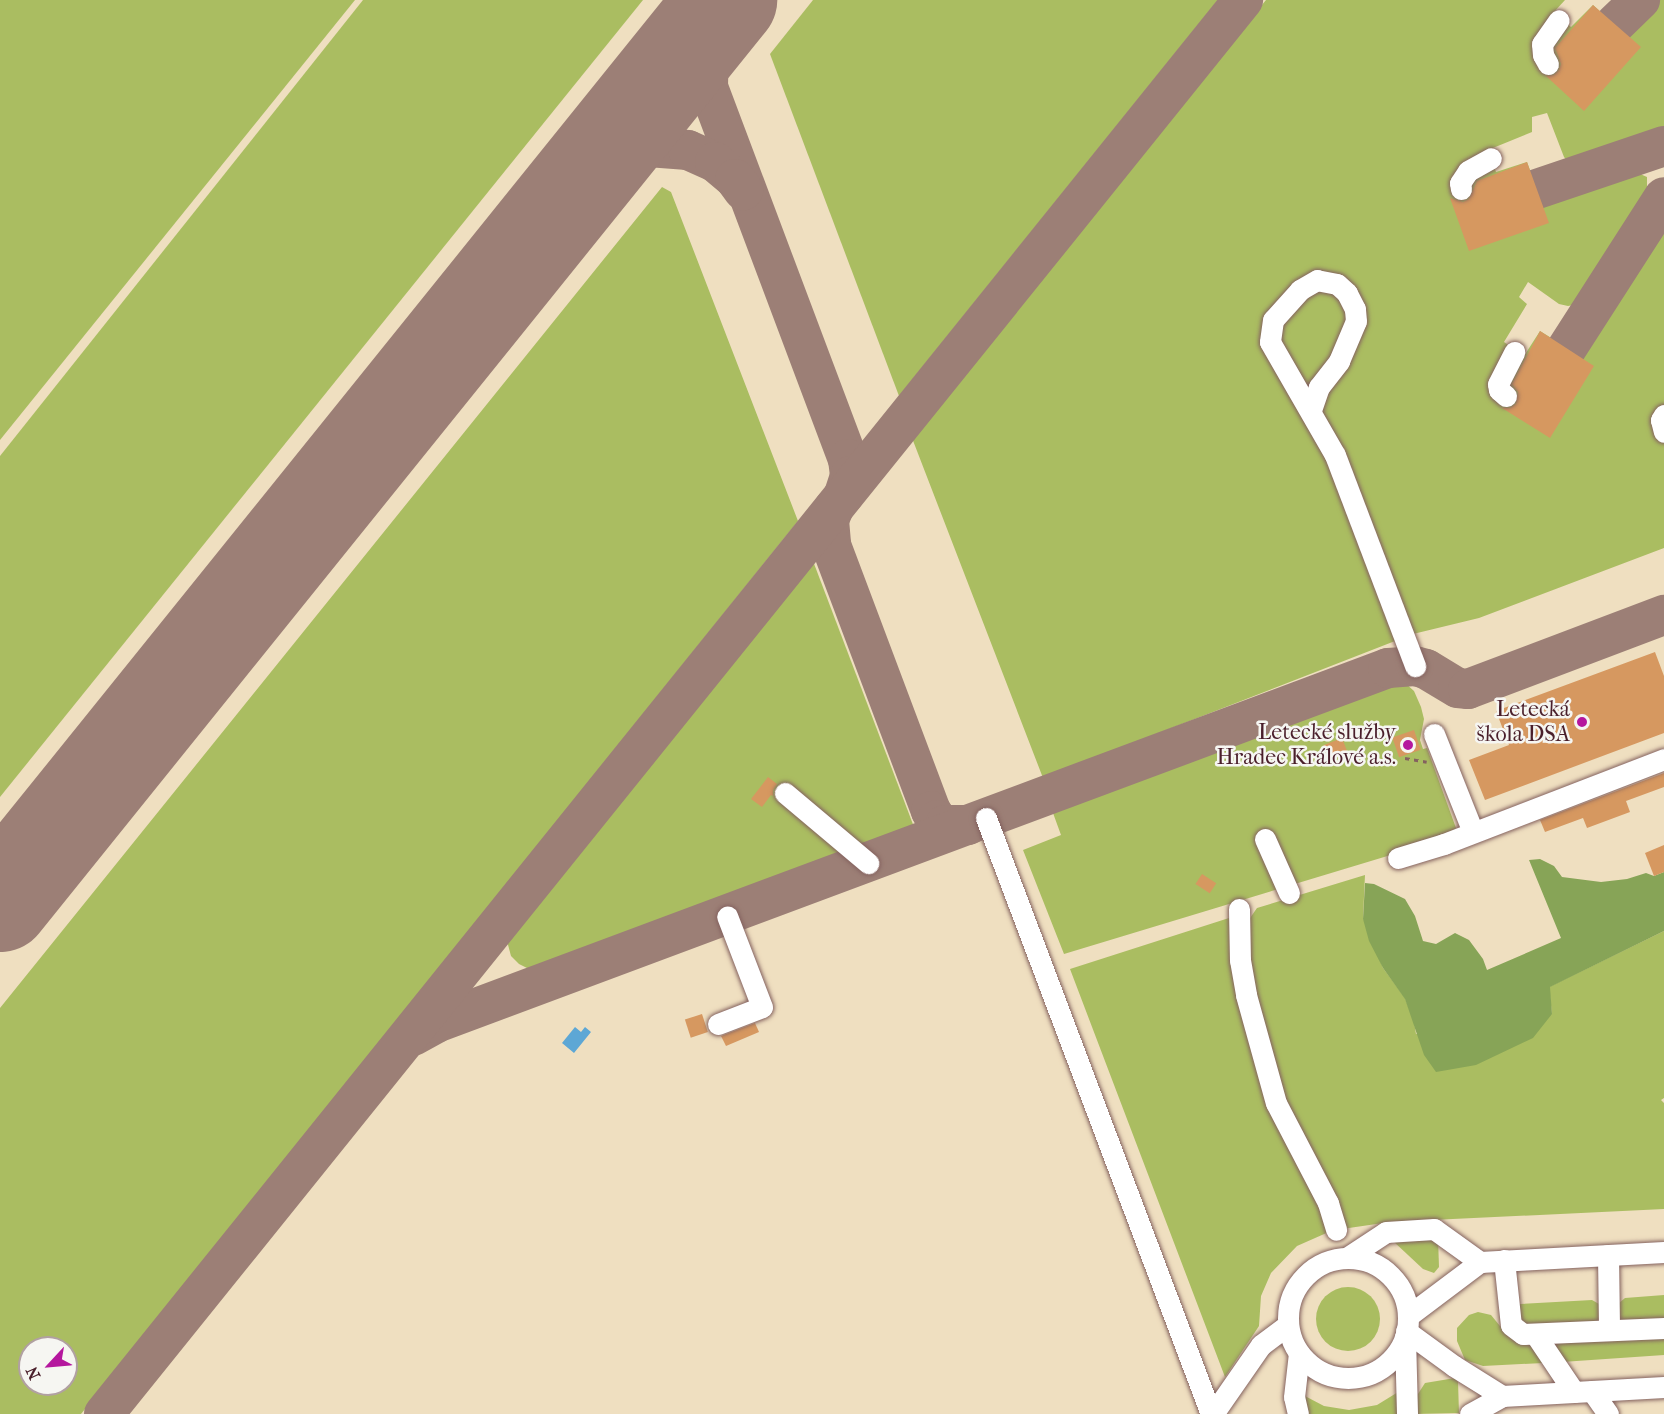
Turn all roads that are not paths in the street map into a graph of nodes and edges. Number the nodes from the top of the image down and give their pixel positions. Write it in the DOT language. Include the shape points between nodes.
graph roads {
  1 [pos="1559,20"];
  2 [pos="1548,64"];
  3 [pos="1491,158"];
  4 [pos="1461,189"];
  5 [pos="1514,352"];
  6 [pos="1506,396"];
  7 [pos="1311,410"];
  8 [pos="1664,415"];
  9 [pos="1664,432"];
  10 [pos="1415,666"];
  11 [pos="1434,734"];
  12 [pos="1664,759"];
  13 [pos="785,793"];
  14 [pos="986,818"];
  15 [pos="1473,832"];
  16 [pos="1265,839"];
  17 [pos="1398,858"];
  18 [pos="868,863"];
  19 [pos="1288,893"];
  20 [pos="1239,909"];
  21 [pos="727,916"];
  22 [pos="718,1024"];
  23 [pos="1336,1230"];
  24 [pos="1664,1252"];
  25 [pos="1608,1255"];
  26 [pos="1348,1257"];
  27 [pos="1504,1260"];
  28 [pos="1480,1262"];
  29 [pos="1288,1325"];
  30 [pos="1406,1328"];
  31 [pos="1664,1328"];
  32 [pos="1609,1330"];
  33 [pos="1535,1334"];
  34 [pos="1299,1353"];
  35 [pos="1664,1387"];
  36 [pos="1583,1392"];
  37 [pos="1502,1396"];
  38 [pos="1212,1414"];
  39 [pos="1298,1414"];
  40 [pos="1407,1414"];
  41 [pos="1470,1414"];
  42 [pos="1608,1414"];
  1 -- 2 [label="street" via="1542,44"];
  3 -- 4 [label="street" via="1468,171 1460,183"];
  5 -- 6 [label="street" via="1498,384"];
  7 -- 7 [label="street" via="1275,353 1270,332 1274,321 1300,290 1317,280 1337,284 1347,293 1356,321 1339,361 1319,387"];
  7 -- 10 [label="street" via="1335,455"];
  8 -- 9 [label="street"];
  11 -- 15 [label="street"];
  12 -- 15 [label="street"];
  13 -- 18 [label="street"];
  14 -- 38 [label="street"];
  15 -- 17 [label="street"];
  16 -- 19 [label="street"];
  20 -- 23 [label="street" via="1240,960 1251,1020 1276,1103 1328,1203"];
  21 -- 22 [label="street" via="762,1007"];
  24 -- 25 [label="street"];
  25 -- 27 [label="street"];
  25 -- 32 [label="street"];
  26 -- 28 [label="street" via="1386,1232 1434,1229"];
  26 -- 29 [label="street" via="1316,1266 1303,1277 1293,1292"];
  26 -- 30 [label="street" via="1371,1262 1390,1275 1403,1294"];
  27 -- 28 [label="street"];
  27 -- 33 [label="street" via="1511,1325 1523,1334"];
  28 -- 30 [label="street"];
  29 -- 34 [label="street"];
  29 -- 38 [label="street" via="1261,1345"];
  30 -- 34 [label="street" via="1400,1347 1385,1365 1357,1377 1328,1374"];
  30 -- 37 [label="street"];
  30 -- 40 [label="street"];
  31 -- 32 [label="street"];
  32 -- 33 [label="street"];
  33 -- 36 [label="street"];
  34 -- 39 [label="street" via="1294,1397"];
  35 -- 36 [label="street"];
  36 -- 37 [label="street"];
  36 -- 42 [label="street"];
  37 -- 41 [label="street"];
}
